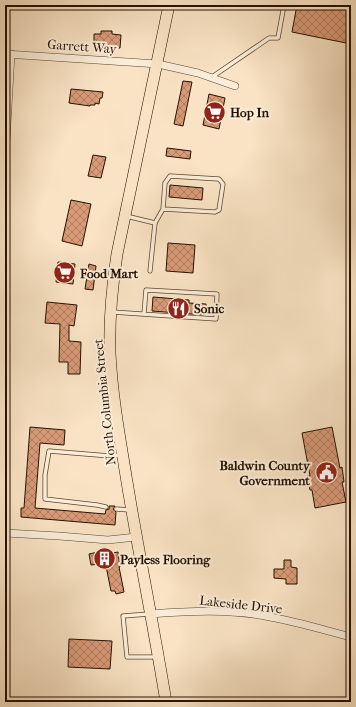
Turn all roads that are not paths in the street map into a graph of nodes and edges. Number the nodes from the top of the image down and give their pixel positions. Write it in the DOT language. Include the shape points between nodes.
graph roads {
  1 [pos="169,5"];
  2 [pos="284,5"];
  3 [pos="8,54"];
  4 [pos="158,64"];
  5 [pos="211,78"];
  6 [pos="235,86"];
  7 [pos="5,159"];
  8 [pos="163,209"];
  9 [pos="125,216"];
  10 [pos="155,223"];
  11 [pos="150,271"];
  12 [pos="111,312"];
  13 [pos="144,314"];
  14 [pos="123,455"];
  15 [pos="106,507"];
  16 [pos="116,509"];
  17 [pos="132,510"];
  18 [pos="5,533"];
  19 [pos="136,537"];
  20 [pos="150,614"];
  21 [pos="351,637"];
  22 [pos="159,657"];
  23 [pos="166,702"];
  1 -- 4 [label="main road, North Columbia Street"];
  2 -- 5 [label="lane" via="278,38 269,38"];
  3 -- 4 [label="street, Garrett Way"];
  3 -- 7 [label="street"];
  4 -- 5 [label="street, Garrett Way"];
  4 -- 9 [label="main road, North Columbia Street"];
  5 -- 6 [label="street, Garrett Way"];
  8 -- 8 [label="lane" via="215,212 219,210 223,184 219,179 170,176 165,183"];
  8 -- 10 [label="lane"];
  9 -- 10 [label="lane"];
  9 -- 12 [label="main road, North Columbia Street" via="114,273"];
  10 -- 11 [label="lane"];
  12 -- 13 [label="lane"];
  12 -- 14 [label="main road, North Columbia Street" via="110,355"];
  13 -- 13 [label="lane" via="216,319 217,294 146,290"];
  14 -- 15 [label="lane" via="49,450 45,500"];
  14 -- 17 [label="main road, North Columbia Street"];
  16 -- 17 [label="lane"];
  17 -- 19 [label="main road, North Columbia Street"];
  18 -- 19 [label="street" via="108,540"];
  19 -- 20 [label="main road, North Columbia Street"];
  20 -- 21 [label="street, Lakeside Drive" via="186,611 269,616"];
  20 -- 22 [label="main road, North Columbia Street"];
  20 -- 22 [label="lane" via="123,616 127,657"];
  22 -- 23 [label="main road, North Columbia Street"];
}
